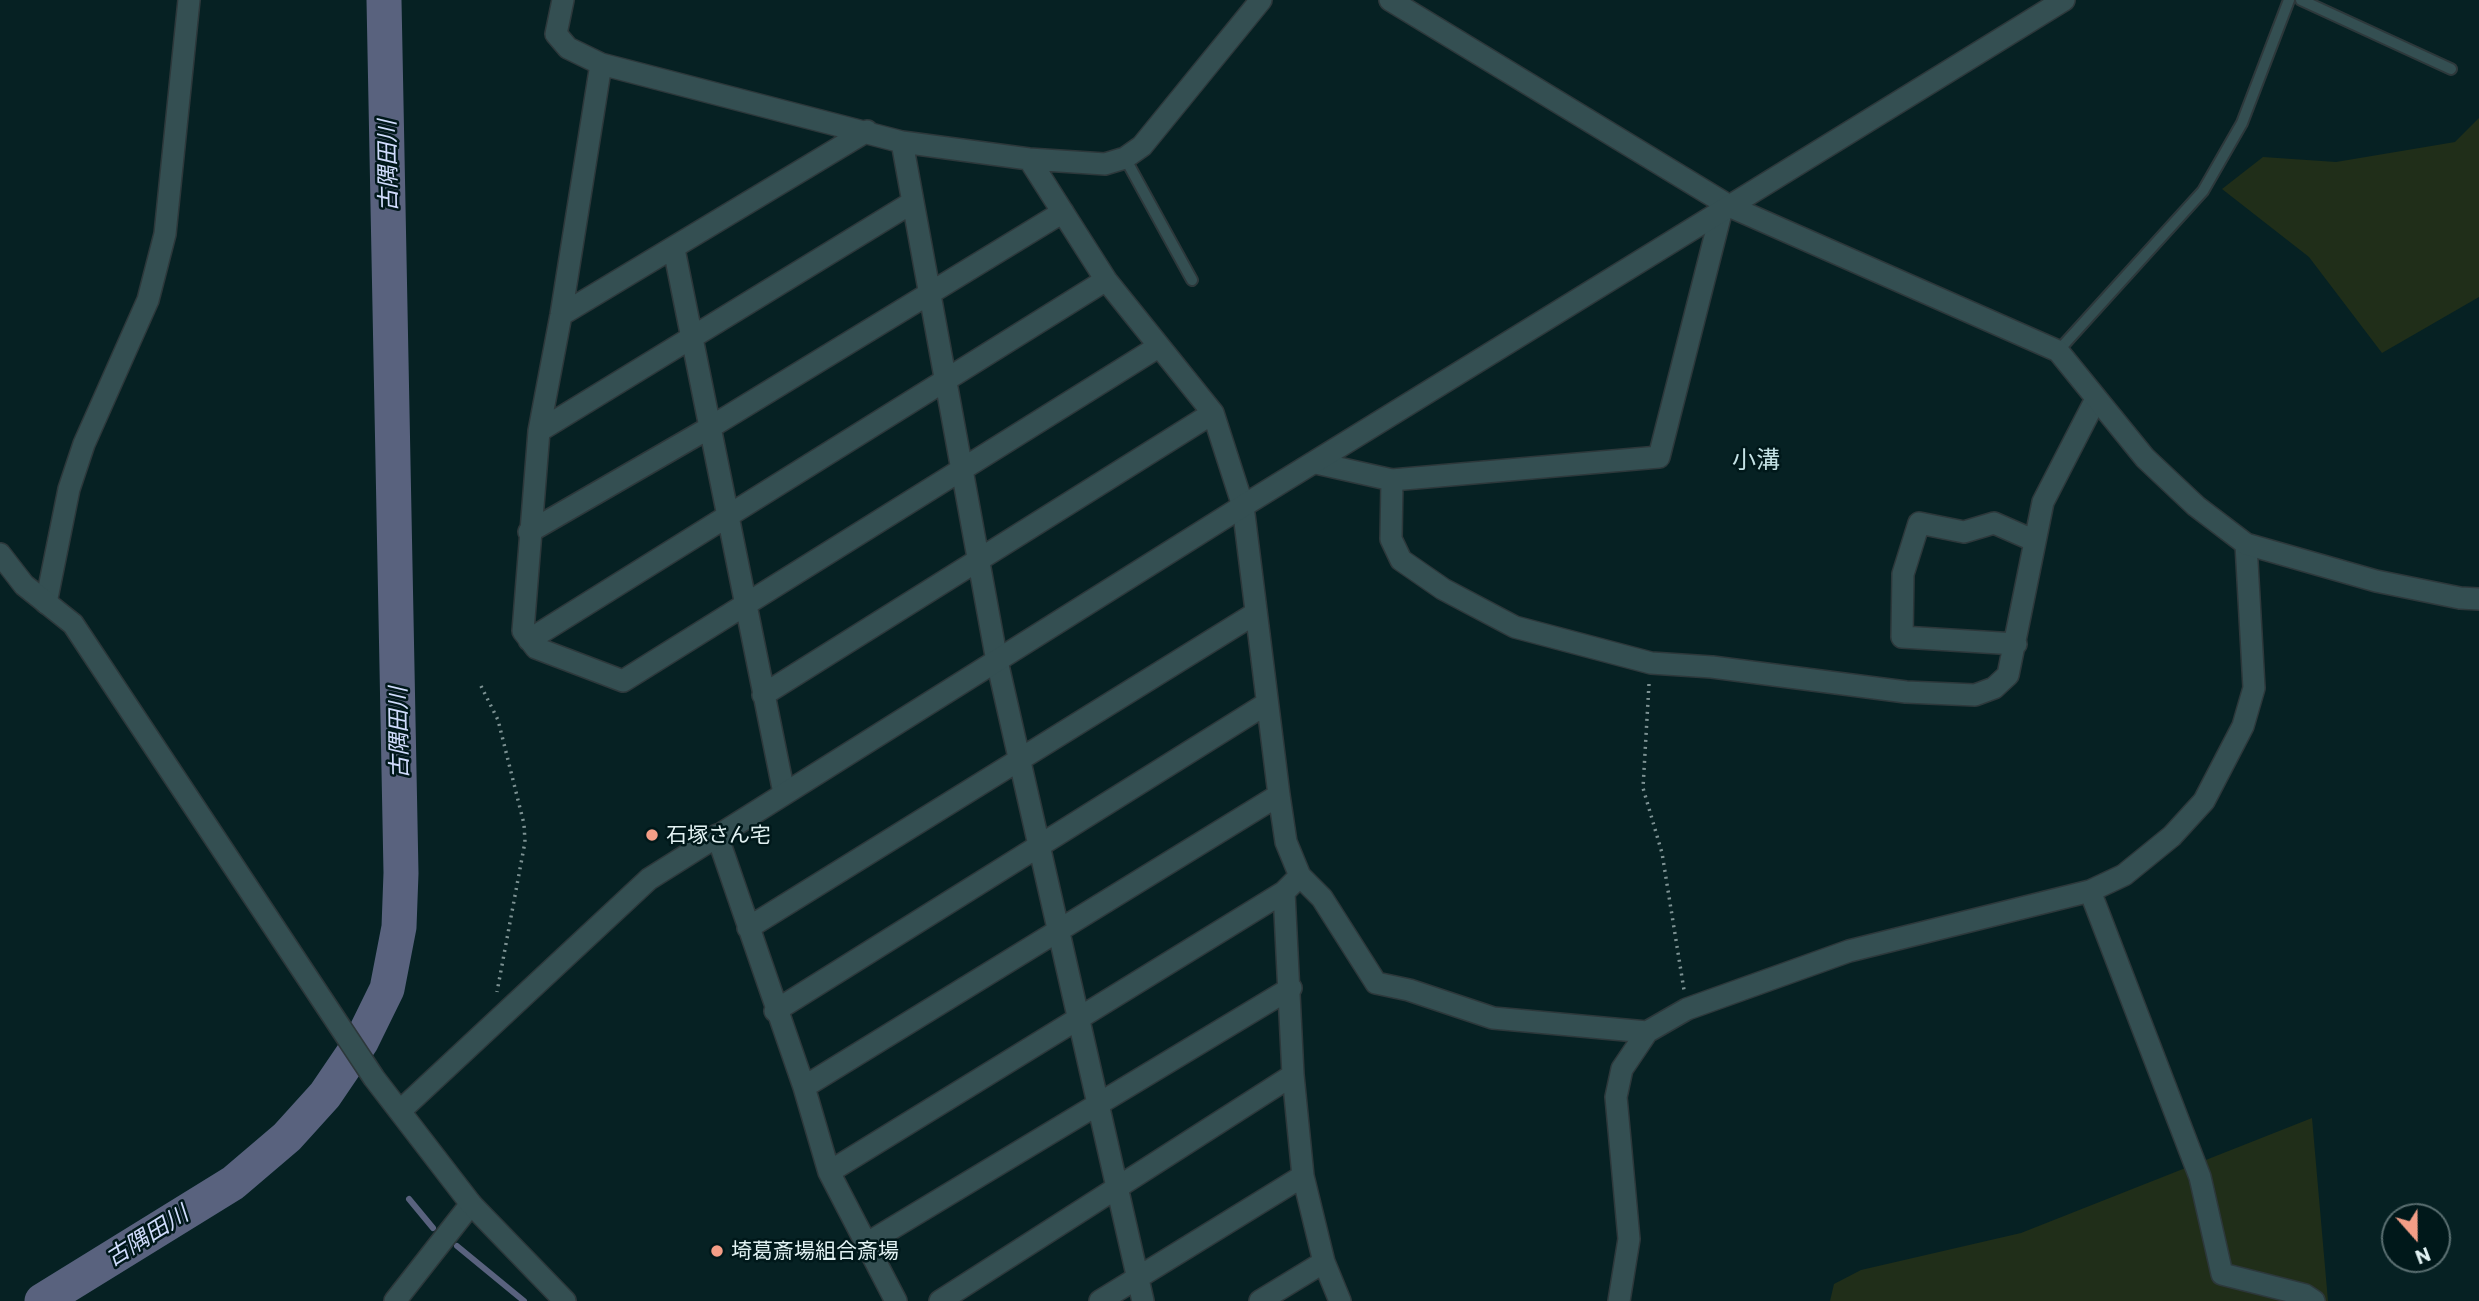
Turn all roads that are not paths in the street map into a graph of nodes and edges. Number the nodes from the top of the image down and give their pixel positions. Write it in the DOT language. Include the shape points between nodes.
graph roads {
  1 [pos="189,0"];
  2 [pos="563,0"];
  3 [pos="1261,0"];
  4 [pos="1390,0"];
  5 [pos="2064,0"];
  6 [pos="2289,0"];
  7 [pos="2301,0"];
  8 [pos="601,64"];
  9 [pos="2451,69"];
  10 [pos="867,131"];
  11 [pos="902,142"];
  12 [pos="1125,158"];
  13 [pos="1029,159"];
  14 [pos="913,202"];
  15 [pos="1726,210"];
  16 [pos="1063,212"];
  17 [pos="674,249"];
  18 [pos="1106,280"];
  19 [pos="1192,280"];
  20 [pos="929,291"];
  21 [pos="561,315"];
  22 [pos="692,339"];
  23 [pos="1158,347"];
  24 [pos="2058,351"];
  25 [pos="944,381"];
  26 [pos="2096,399"];
  27 [pos="1213,413"];
  28 [pos="709,428"];
  29 [pos="539,431"];
  30 [pos="1316,463"];
  31 [pos="960,473"];
  32 [pos="1392,480"];
  33 [pos="1243,506"];
  34 [pos="727,518"];
  35 [pos="529,532"];
  36 [pos="2035,541"];
  37 [pos="2246,544"];
  38 [pos="0,554"];
  39 [pos="977,561"];
  40 [pos="2479,599"];
  41 [pos="46,603"];
  42 [pos="745,606"];
  43 [pos="1256,613"];
  44 [pos="529,640"];
  45 [pos="2016,644"];
  46 [pos="997,661"];
  47 [pos="764,695"];
  48 [pos="1266,704"];
  49 [pos="1019,760"];
  50 [pos="784,793"];
  51 [pos="1279,795"];
  52 [pos="717,835"];
  53 [pos="1040,845"];
  54 [pos="1300,876"];
  55 [pos="2090,891"];
  56 [pos="1284,892"];
  57 [pos="748,928"];
  58 [pos="1060,932"];
  59 [pos="1291,988"];
  60 [pos="775,1011"];
  61 [pos="1079,1018"];
  62 [pos="1647,1031"];
  63 [pos="1293,1074"];
  64 [pos="804,1087"];
  65 [pos="1098,1104"];
  66 [pos="400,1111"];
  67 [pos="829,1172"];
  68 [pos="1303,1177"];
  69 [pos="1116,1186"];
  70 [pos="471,1204"];
  71 [pos="866,1244"];
  72 [pos="1324,1262"];
  73 [pos="1138,1278"];
  74 [pos="395,1301"];
  75 [pos="565,1301"];
  76 [pos="896,1301"];
  77 [pos="940,1301"];
  78 [pos="1100,1301"];
  79 [pos="1143,1301"];
  80 [pos="1260,1301"];
  81 [pos="1340,1301"];
  82 [pos="1619,1301"];
  83 [pos="2314,1301"];
  1 -- 41 [label="street" via="165,234 148,300 84,444 69,489"];
  2 -- 8 [label="street" via="556,34 568,48"];
  3 -- 12 [label="street" via="1142,146"];
  4 -- 15 [label="street"];
  5 -- 15 [label="street"];
  6 -- 24 [label="lane" via="2242,123 2203,191"];
  7 -- 9 [label="lane"];
  8 -- 10 [label="street"];
  8 -- 21 [label="street"];
  10 -- 11 [label="street"];
  10 -- 17 [label="street"];
  11 -- 13 [label="street"];
  11 -- 14 [label="street"];
  12 -- 13 [label="street" via="1105,164"];
  12 -- 19 [label="lane"];
  13 -- 16 [label="street"];
  14 -- 20 [label="street"];
  14 -- 22 [label="street"];
  15 -- 24 [label="street"];
  15 -- 30 [label="street"];
  15 -- 32 [label="street" via="1659,457"];
  16 -- 18 [label="street"];
  16 -- 20 [label="street"];
  17 -- 21 [label="street"];
  17 -- 22 [label="street"];
  18 -- 23 [label="street"];
  18 -- 25 [label="street"];
  20 -- 25 [label="street"];
  20 -- 28 [label="street"];
  21 -- 29 [label="street"];
  22 -- 28 [label="street"];
  22 -- 29 [label="street"];
  23 -- 27 [label="street"];
  23 -- 31 [label="street"];
  24 -- 26 [label="street"];
  25 -- 31 [label="street"];
  25 -- 34 [label="street"];
  26 -- 36 [label="street" via="2043,502"];
  26 -- 37 [label="street" via="2145,458"];
  27 -- 33 [label="street"];
  27 -- 39 [label="street"];
  28 -- 34 [label="street"];
  28 -- 35 [label="street"];
  29 -- 35 [label="street"];
  30 -- 32 [label="street"];
  30 -- 33 [label="street"];
  31 -- 39 [label="street"];
  31 -- 42 [label="street"];
  32 -- 45 [label="street" via="1391,540 1401,560 1443,589 1515,627 1651,663 1906,692 1975,695 1994,688 2008,675"];
  33 -- 43 [label="street"];
  33 -- 46 [label="street"];
  34 -- 42 [label="street"];
  34 -- 44 [label="street"];
  35 -- 44 [label="street" via="523,631"];
  36 -- 45 [label="street"];
  36 -- 45 [label="street" via="1994,523 1964,532 1919,523 1903,574 1902,637"];
  37 -- 40 [label="street" via="2376,581"];
  37 -- 55 [label="street" via="2254,688 2243,726 2204,801 2172,836 2124,875"];
  38 -- 41 [label="street" via="24,585"];
  39 -- 46 [label="street"];
  39 -- 47 [label="street"];
  41 -- 66 [label="street" via="73,624 337,1026"];
  42 -- 44 [label="street" via="623,681 536,648"];
  42 -- 47 [label="street"];
  43 -- 48 [label="street"];
  43 -- 49 [label="street"];
  46 -- 49 [label="street"];
  46 -- 50 [label="street"];
  47 -- 50 [label="street"];
  48 -- 51 [label="street"];
  48 -- 53 [label="street"];
  49 -- 53 [label="street"];
  49 -- 57 [label="street"];
  50 -- 52 [label="street"];
  51 -- 54 [label="street" via="1286,842"];
  51 -- 58 [label="street"];
  52 -- 57 [label="street"];
  52 -- 66 [label="street" via="649,879"];
  53 -- 58 [label="street"];
  53 -- 60 [label="street"];
  54 -- 56 [label="street"];
  54 -- 62 [label="street" via="1322,898 1376,983 1493,1018"];
  55 -- 62 [label="street" via="1849,951 1687,1009"];
  55 -- 83 [label="street" via="2200,1177 2222,1274"];
  56 -- 59 [label="street"];
  56 -- 61 [label="street"];
  57 -- 60 [label="street"];
  58 -- 61 [label="street"];
  58 -- 64 [label="street"];
  59 -- 63 [label="street"];
  59 -- 65 [label="street"];
  60 -- 64 [label="street"];
  61 -- 65 [label="street"];
  61 -- 67 [label="street"];
  62 -- 82 [label="street" via="1622,1069 1616,1097 1629,1239"];
  63 -- 68 [label="street"];
  63 -- 69 [label="street"];
  64 -- 67 [label="street"];
  65 -- 69 [label="street"];
  65 -- 71 [label="street"];
  66 -- 70 [label="street"];
  67 -- 71 [label="street"];
  68 -- 72 [label="street"];
  68 -- 73 [label="street"];
  69 -- 73 [label="street"];
  69 -- 77 [label="street"];
  70 -- 74 [label="street"];
  70 -- 75 [label="street"];
  71 -- 76 [label="street"];
  72 -- 80 [label="street"];
  72 -- 81 [label="street"];
  73 -- 78 [label="street"];
  73 -- 79 [label="street"];
}
